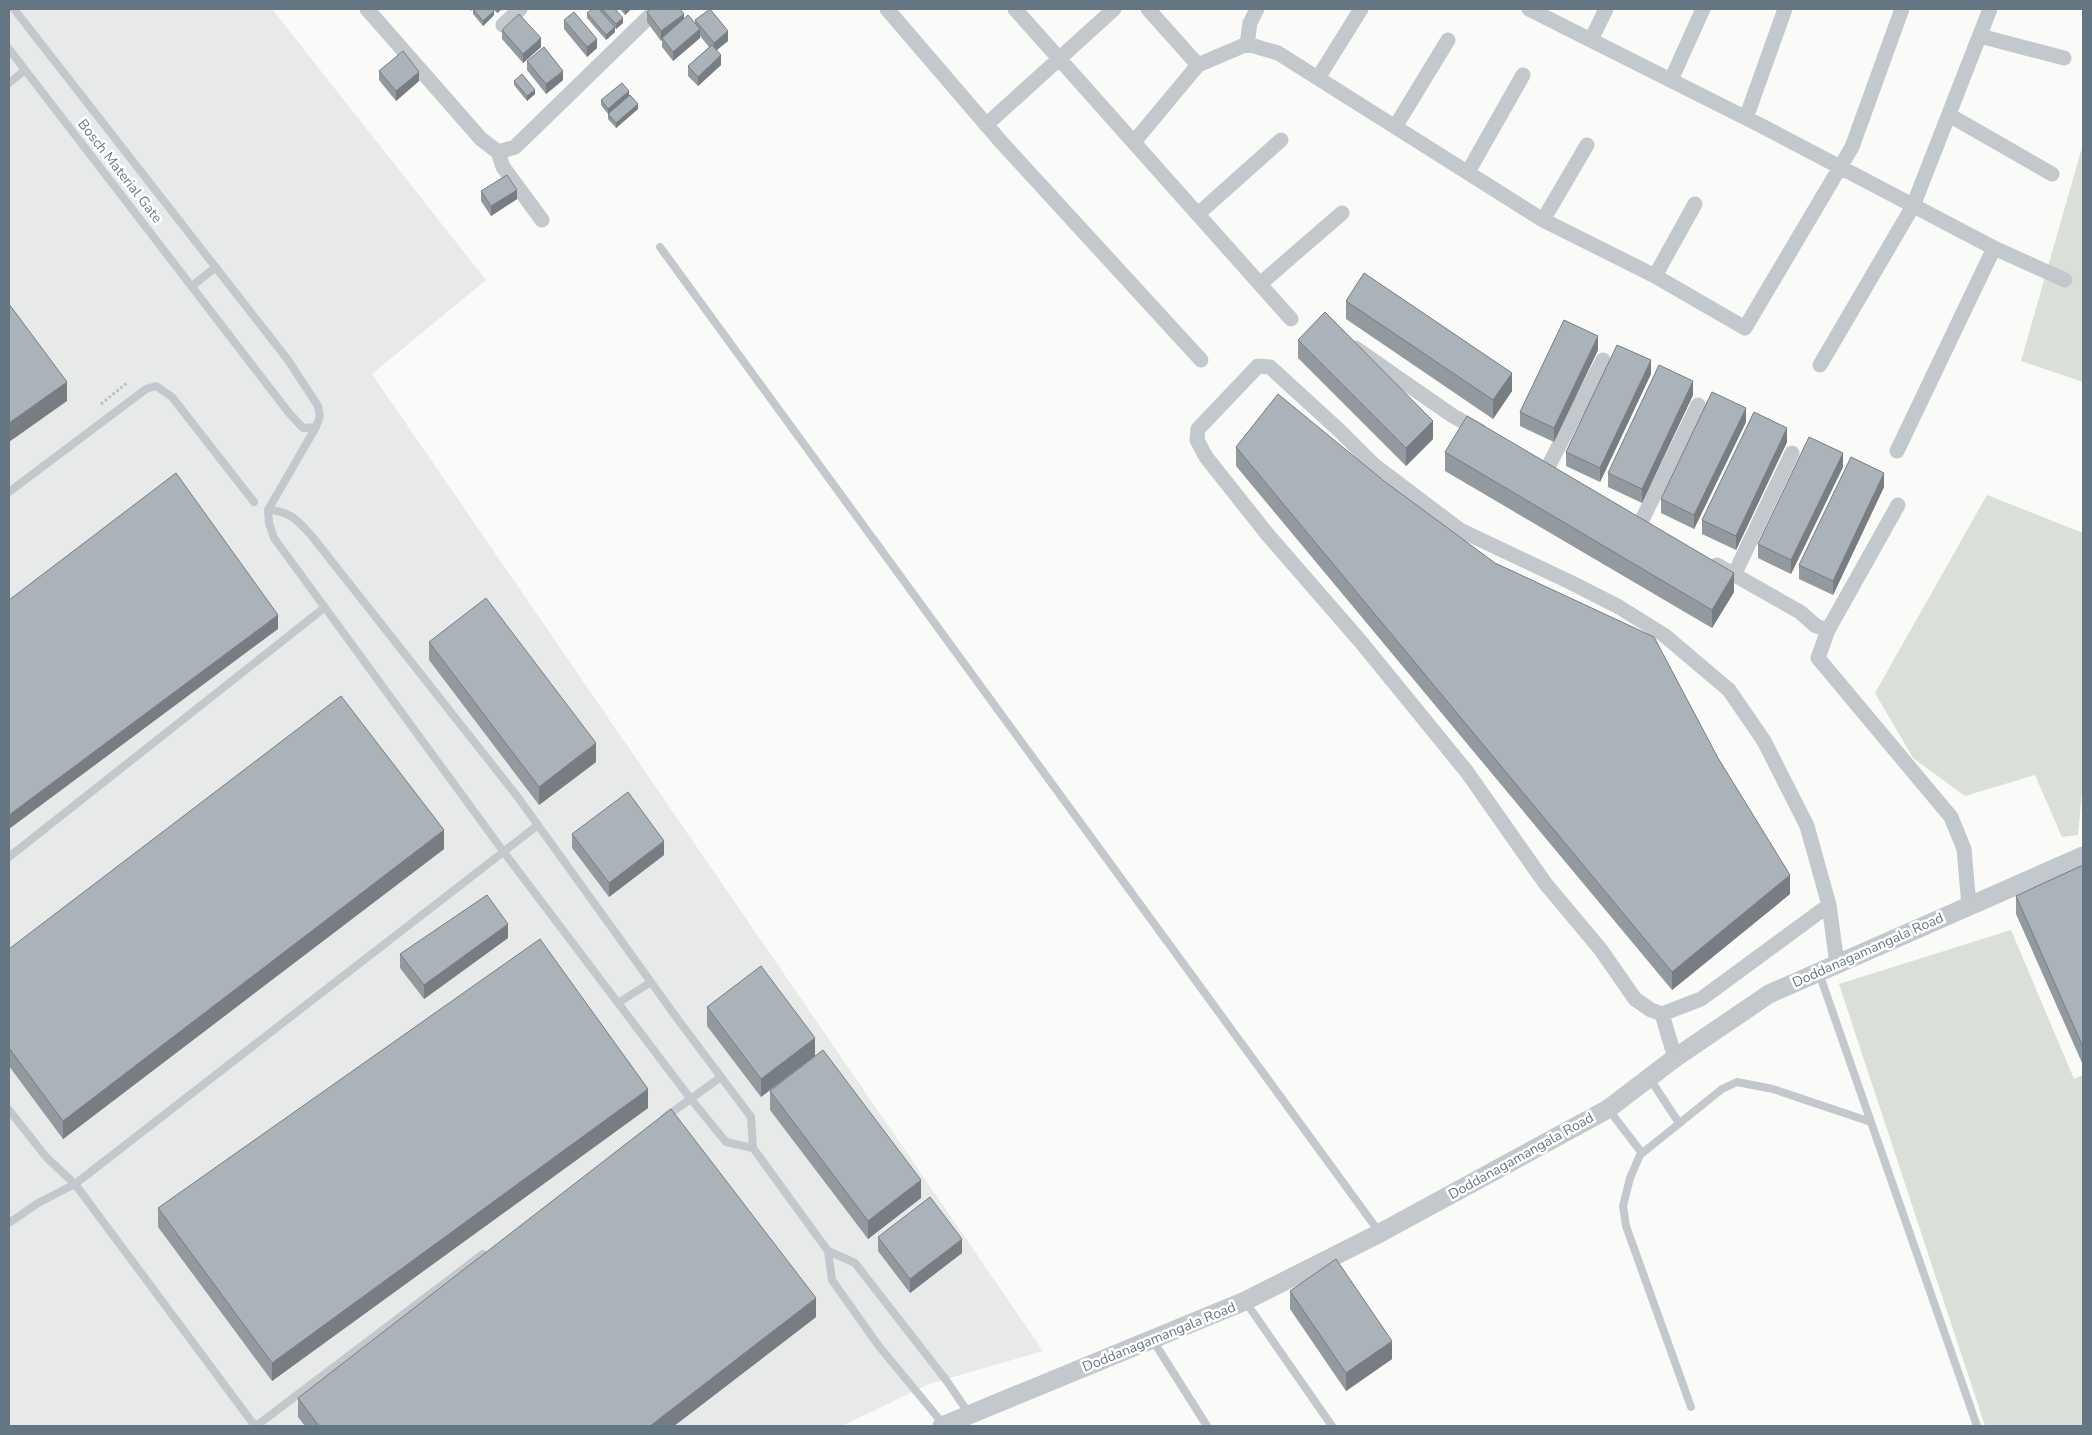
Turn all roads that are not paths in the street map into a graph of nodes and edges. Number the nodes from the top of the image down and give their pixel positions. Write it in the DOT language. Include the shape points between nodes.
graph roads {
  1 [pos="14,9"];
  2 [pos="367,9"];
  3 [pos="520,9"];
  4 [pos="657,9"];
  5 [pos="887,9"];
  6 [pos="1015,9"];
  7 [pos="1114,9"];
  8 [pos="1148,9"];
  9 [pos="1258,9"];
  10 [pos="1361,9"];
  11 [pos="1529,9"];
  12 [pos="1606,9"];
  13 [pos="1703,9"];
  14 [pos="1786,9"];
  15 [pos="1902,9"];
  16 [pos="1990,9"];
  17 [pos="503,25"];
  18 [pos="1980,36"];
  19 [pos="1448,40"];
  20 [pos="1591,40"];
  21 [pos="1247,44"];
  22 [pos="9,49"];
  23 [pos="1059,58"];
  24 [pos="2064,58"];
  25 [pos="1198,65"];
  26 [pos="26,70"];
  27 [pos="1523,75"];
  28 [pos="1318,78"];
  29 [pos="1671,80"];
  30 [pos="9,83"];
  31 [pos="1949,115"];
  32 [pos="1746,118"];
  33 [pos="986,125"];
  34 [pos="1395,127"];
  35 [pos="1281,140"];
  36 [pos="1134,142"];
  37 [pos="1587,145"];
  38 [pos="498,152"];
  39 [pos="1840,167"];
  40 [pos="1468,172"];
  41 [pos="2052,174"];
  42 [pos="1695,204"];
  43 [pos="1913,206"];
  44 [pos="1342,213"];
  45 [pos="1198,214"];
  46 [pos="542,220"];
  47 [pos="1543,220"];
  48 [pos="660,247"];
  49 [pos="1994,248"];
  50 [pos="216,267"];
  51 [pos="1655,276"];
  52 [pos="2064,280"];
  53 [pos="1260,284"];
  54 [pos="192,286"];
  55 [pos="1291,319"];
  56 [pos="1346,341"];
  57 [pos="1201,360"];
  58 [pos="1603,360"];
  59 [pos="1820,365"];
  60 [pos="1698,405"];
  61 [pos="316,427"];
  62 [pos="1496,440"];
  63 [pos="1897,451"];
  64 [pos="1792,454"];
  65 [pos="1530,460"];
  66 [pos="9,492"];
  67 [pos="254,502"];
  68 [pos="1898,505"];
  69 [pos="268,510"];
  70 [pos="1658,531"];
  71 [pos="1700,556"];
  72 [pos="1734,575"];
  73 [pos="324,608"];
  74 [pos="1828,630"];
  75 [pos="538,825"];
  76 [pos="503,851"];
  77 [pos="2083,856"];
  78 [pos="9,857"];
  79 [pos="1829,905"];
  80 [pos="1969,906"];
  81 [pos="1837,964"];
  82 [pos="1819,972"];
  83 [pos="651,982"];
  84 [pos="618,1003"];
  85 [pos="1662,1014"];
  86 [pos="1675,1058"];
  87 [pos="721,1077"];
  88 [pos="1649,1078"];
  89 [pos="690,1098"];
  90 [pos="1608,1108"];
  91 [pos="9,1110"];
  92 [pos="659,1122"];
  93 [pos="1871,1122"];
  94 [pos="1679,1123"];
  95 [pos="753,1148"];
  96 [pos="1642,1153"];
  97 [pos="74,1184"];
  98 [pos="9,1223"];
  99 [pos="1380,1233"];
  100 [pos="493,1247"];
  101 [pos="828,1251"];
  102 [pos="1245,1301"];
  103 [pos="1152,1339"];
  104 [pos="1691,1407"];
  105 [pos="970,1415"];
  106 [pos="255,1426"];
  107 [pos="944,1426"];
  108 [pos="1207,1426"];
  109 [pos="1332,1426"];
  110 [pos="1977,1426"];
  1 -- 50 [label="lane"];
  2 -- 38 [label="street" via="481,139"];
  3 -- 17 [label="street"];
  4 -- 38 [label="street" via="515,147"];
  5 -- 33 [label="street"];
  6 -- 23 [label="street"];
  7 -- 23 [label="street"];
  8 -- 25 [label="street"];
  9 -- 21 [label="street" via="1250,23"];
  10 -- 28 [label="street"];
  11 -- 20 [label="street"];
  12 -- 20 [label="street"];
  13 -- 29 [label="street"];
  14 -- 32 [label="street"];
  15 -- 39 [label="street" via="1852,147"];
  16 -- 18 [label="street"];
  18 -- 24 [label="street"];
  18 -- 31 [label="street"];
  19 -- 34 [label="street"];
  20 -- 29 [label="street"];
  21 -- 25 [label="street"];
  21 -- 28 [label="street" via="1278,53"];
  22 -- 26 [label="lane, Bosch Material Gate"];
  23 -- 33 [label="street"];
  23 -- 36 [label="street"];
  25 -- 36 [label="street"];
  26 -- 30 [label="lane"];
  26 -- 54 [label="lane, Bosch Material Gate"];
  27 -- 40 [label="street"];
  28 -- 34 [label="street"];
  29 -- 32 [label="street"];
  31 -- 41 [label="street"];
  31 -- 43 [label="street"];
  32 -- 39 [label="street"];
  33 -- 57 [label="street"];
  34 -- 40 [label="street"];
  35 -- 45 [label="street"];
  36 -- 45 [label="street"];
  37 -- 47 [label="street"];
  38 -- 46 [label="street" via="503,167"];
  39 -- 43 [label="street"];
  39 -- 51 [label="street" via="1745,328"];
  40 -- 47 [label="street"];
  42 -- 51 [label="street"];
  43 -- 49 [label="street"];
  43 -- 59 [label="street"];
  44 -- 53 [label="street"];
  45 -- 53 [label="street"];
  47 -- 51 [label="street"];
  48 -- 99 [label="lane"];
  49 -- 52 [label="street"];
  49 -- 63 [label="street"];
  50 -- 54 [label="lane"];
  50 -- 61 [label="lane" via="288,360 318,406 320,416"];
  53 -- 55 [label="street"];
  54 -- 61 [label="lane, Bosch Material Gate" via="289,413 303,428"];
  56 -- 62 [label="street" via="1453,416"];
  58 -- 65 [label="street" via="1552,472"];
  60 -- 70 [label="street" via="1636,519"];
  61 -- 69 [label="lane"];
  64 -- 72 [label="street"];
  66 -- 67 [label="lane" via="146,389 156,386 172,397"];
  68 -- 74 [label="street"];
  69 -- 73 [label="lane" via="274,538"];
  69 -- 75 [label="lane" via="281,511 295,519 311,535"];
  71 -- 72 [label="street"];
  72 -- 74 [label="street" via="1800,612 1816,626"];
  73 -- 76 [label="lane"];
  73 -- 78 [label="lane"];
  74 -- 80 [label="street" via="1818,658 1950,817 1964,849"];
  75 -- 76 [label="lane"];
  75 -- 83 [label="lane"];
  76 -- 84 [label="lane"];
  76 -- 97 [label="lane"];
  77 -- 80 [label="street, Doddanagamangala Road"];
  79 -- 81 [label="street"];
  79 -- 85 [label="street" via="1701,999"];
  79 -- 85 [label="street" via="1807,826 1764,741 1729,690 1664,635 1619,607 1460,530 1374,465 1270,367 1258,366 1198,428 1197,440 1206,457 1467,772 1545,883 1601,950 1635,999"];
  80 -- 81 [label="street, Doddanagamangala Road"];
  81 -- 82 [label="street, Doddanagamangala Road"];
  82 -- 86 [label="street, Doddanagamangala Road" via="1770,994"];
  82 -- 93 [label="lane"];
  83 -- 84 [label="lane"];
  83 -- 87 [label="lane"];
  84 -- 89 [label="lane"];
  85 -- 86 [label="street"];
  86 -- 88 [label="street, Doddanagamangala Road"];
  87 -- 89 [label="lane"];
  87 -- 95 [label="lane" via="751,1117"];
  88 -- 90 [label="street, Doddanagamangala Road"];
  88 -- 94 [label="lane"];
  89 -- 92 [label="lane"];
  89 -- 95 [label="lane" via="726,1142"];
  90 -- 96 [label="lane"];
  90 -- 99 [label="street, Doddanagamangala Road"];
  91 -- 97 [label="lane" via="47,1158"];
  93 -- 94 [label="lane" via="1773,1089 1737,1082 1722,1089"];
  93 -- 110 [label="lane"];
  94 -- 96 [label="lane"];
  95 -- 101 [label="lane"];
  96 -- 104 [label="lane" via="1630,1178 1623,1206 1626,1226"];
  97 -- 98 [label="lane"];
  97 -- 106 [label="lane"];
  99 -- 102 [label="street, Doddanagamangala Road"];
  100 -- 106 [label="lane"];
  101 -- 105 [label="lane" via="855,1263"];
  101 -- 107 [label="lane" via="832,1280 878,1345"];
  102 -- 103 [label="street, Doddanagamangala Road"];
  102 -- 109 [label="lane"];
  103 -- 105 [label="street, Doddanagamangala Road"];
  103 -- 108 [label="lane"];
  105 -- 107 [label="street, Doddanagamangala Road"];
}
